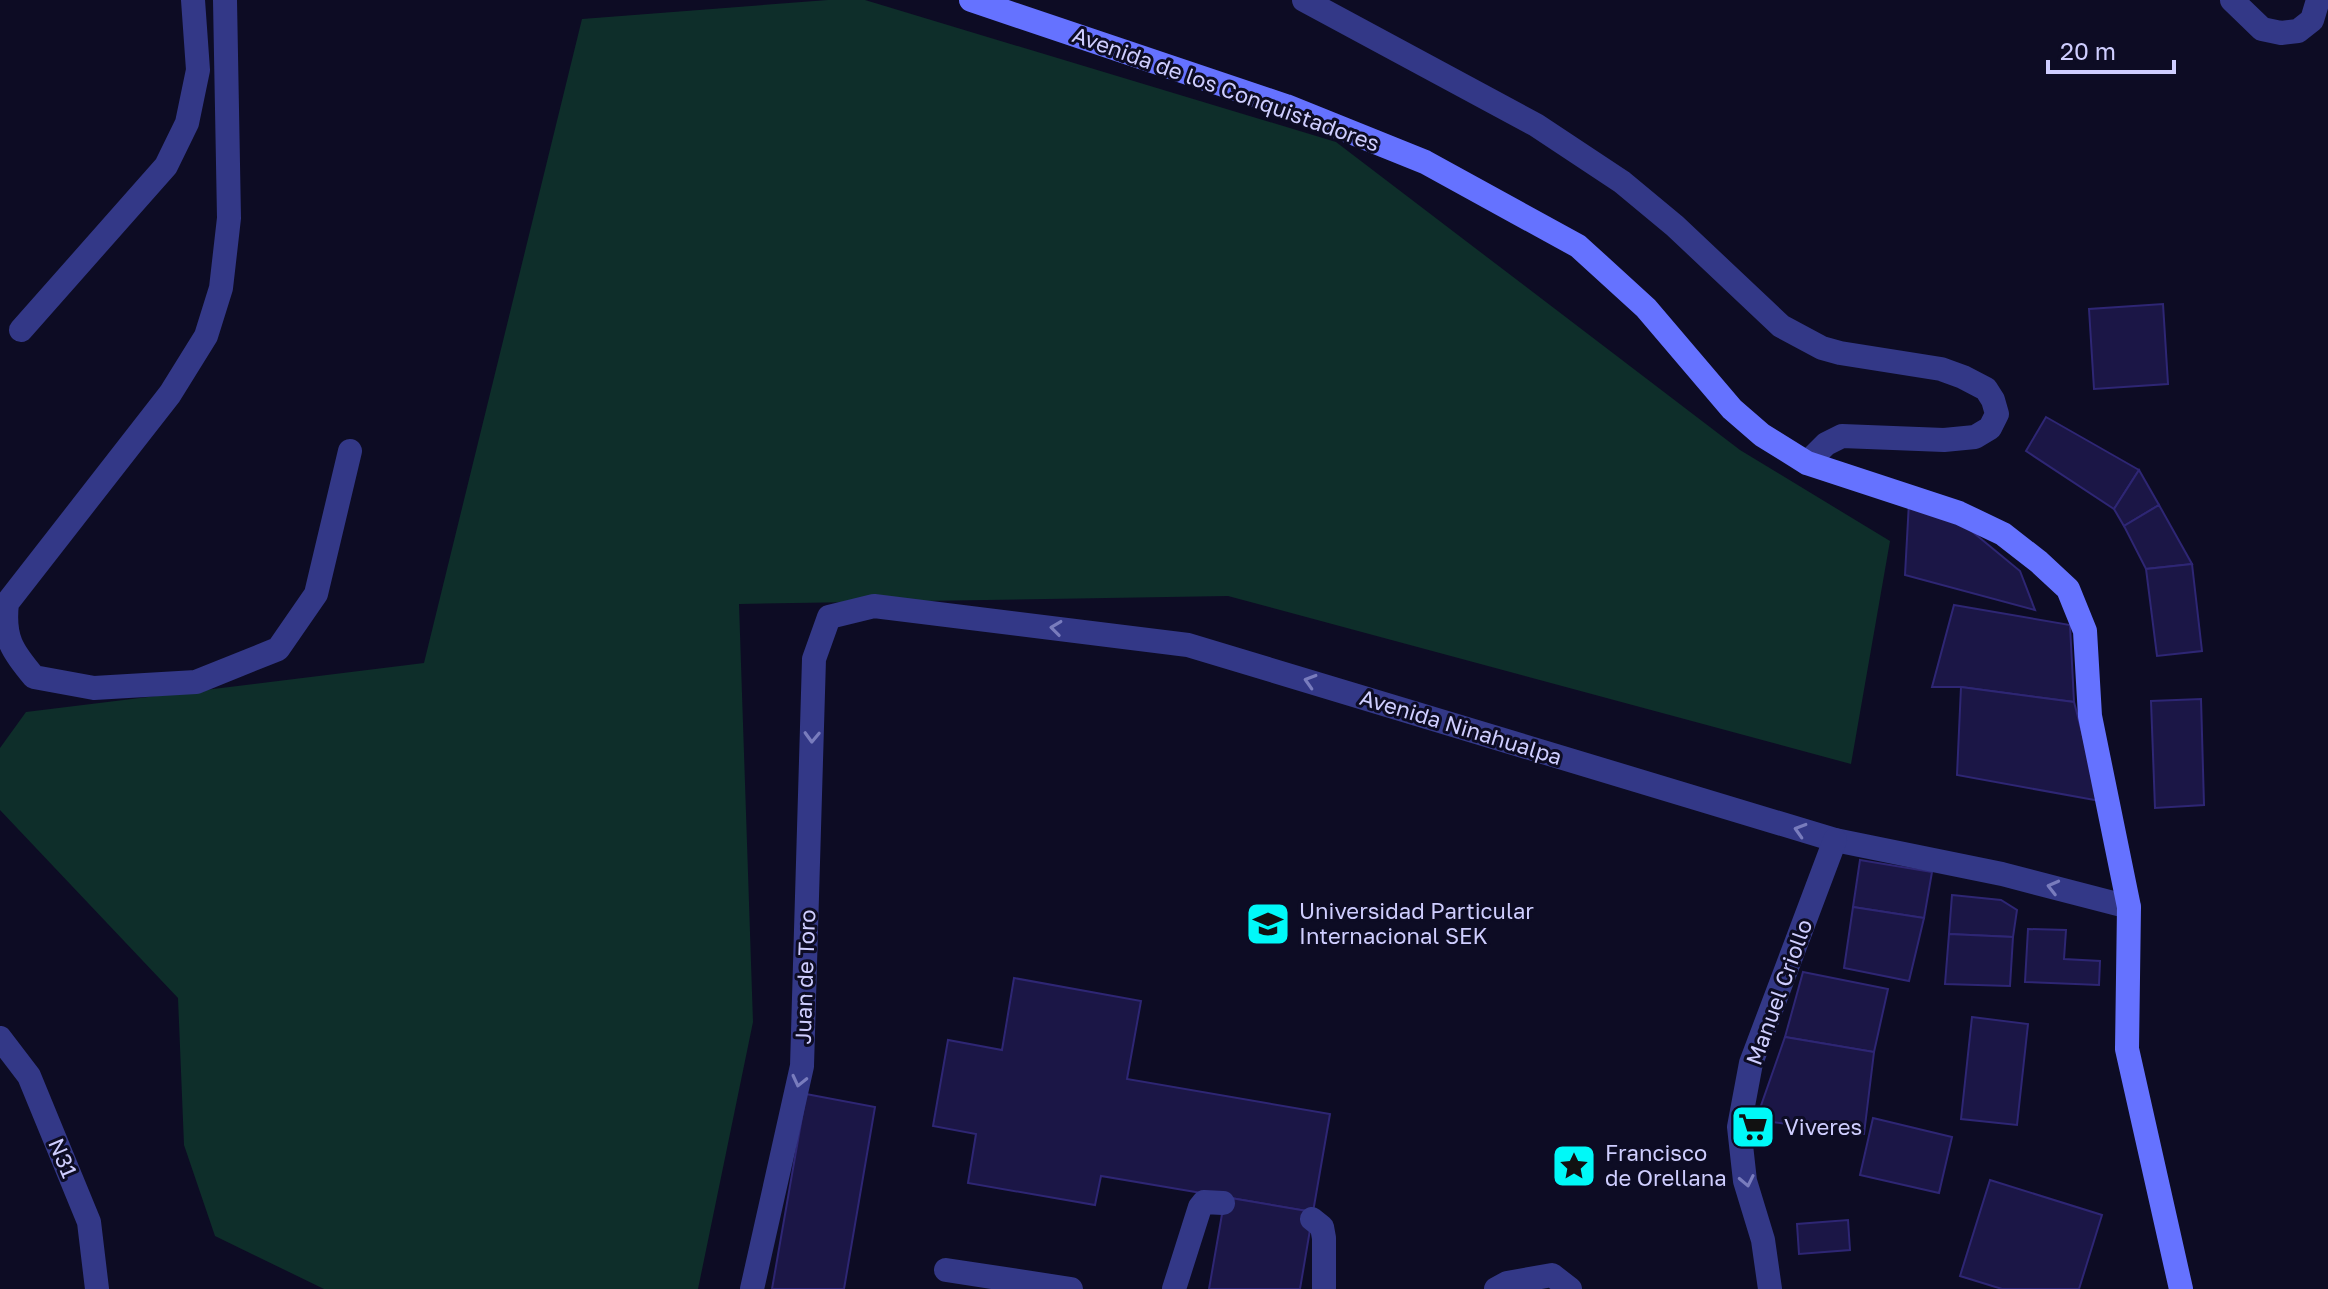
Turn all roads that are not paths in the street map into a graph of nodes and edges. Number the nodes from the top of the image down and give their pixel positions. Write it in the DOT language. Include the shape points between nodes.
graph roads {
  1 [pos="193,0"];
  2 [pos="225,0"];
  3 [pos="971,0"];
  4 [pos="1304,0"];
  5 [pos="2232,0"];
  6 [pos="2318,0"];
  7 [pos="21,330"];
  8 [pos="350,451"];
  9 [pos="1807,463"];
  10 [pos="814,659"];
  11 [pos="1835,840"];
  12 [pos="2129,907"];
  13 [pos="0,1038"];
  14 [pos="1223,1203"];
  15 [pos="1312,1219"];
  16 [pos="946,1270"];
  17 [pos="97,1289"];
  18 [pos="752,1289"];
  19 [pos="1071,1289"];
  20 [pos="1174,1289"];
  21 [pos="1324,1289"];
  22 [pos="1496,1289"];
  23 [pos="1570,1289"];
  24 [pos="1770,1289"];
  25 [pos="2181,1289"];
  1 -- 7 [label="street" via="198,70 187,123 166,166"];
  2 -- 8 [label="street" via="229,218 221,288 206,336 170,394 7,603 4,627 15,654 34,677 94,688 196,682 278,649 316,594"];
  3 -- 9 [label="street, Avenida de los Conquistadores" via="1314,117 1425,162 1578,246 1646,308 1732,409"];
  4 -- 9 [label="street" via="1536,125 1622,182 1781,326 1840,353 1941,369 1986,389 1993,400 1997,414 1990,428 1975,437 1842,436"];
  5 -- 6 [label="street" via="2262,29 2281,33 2298,31 2312,20"];
  9 -- 12 [label="street, Avenida de los Conquistadores" via="1959,513 2003,534 2068,589 2085,631 2090,716"];
  11 -- 10 [label="street, Avenida Ninahualpa, one-way" via="1188,645 874,606 829,617"];
  10 -- 18 [label="street, Juan de Toro, one-way" via="802,1066"];
  12 -- 11 [label="street, Avenida Ninahualpa, one-way"];
  11 -- 24 [label="street, Manuel Criollo, one-way" via="1751,1063 1739,1127 1745,1181 1763,1240"];
  12 -- 25 [label="street, Avenida de los Conquistadores" via="2127,1049"];
  13 -- 17 [label="street, N31" via="29,1076 89,1222"];
  14 -- 20 [label="street" via="1204,1202 1200,1207"];
  15 -- 21 [label="street" via="1322,1227 1324,1238"];
  16 -- 19 [label="street"];
  22 -- 23 [label="street" via="1552,1275"];
}
